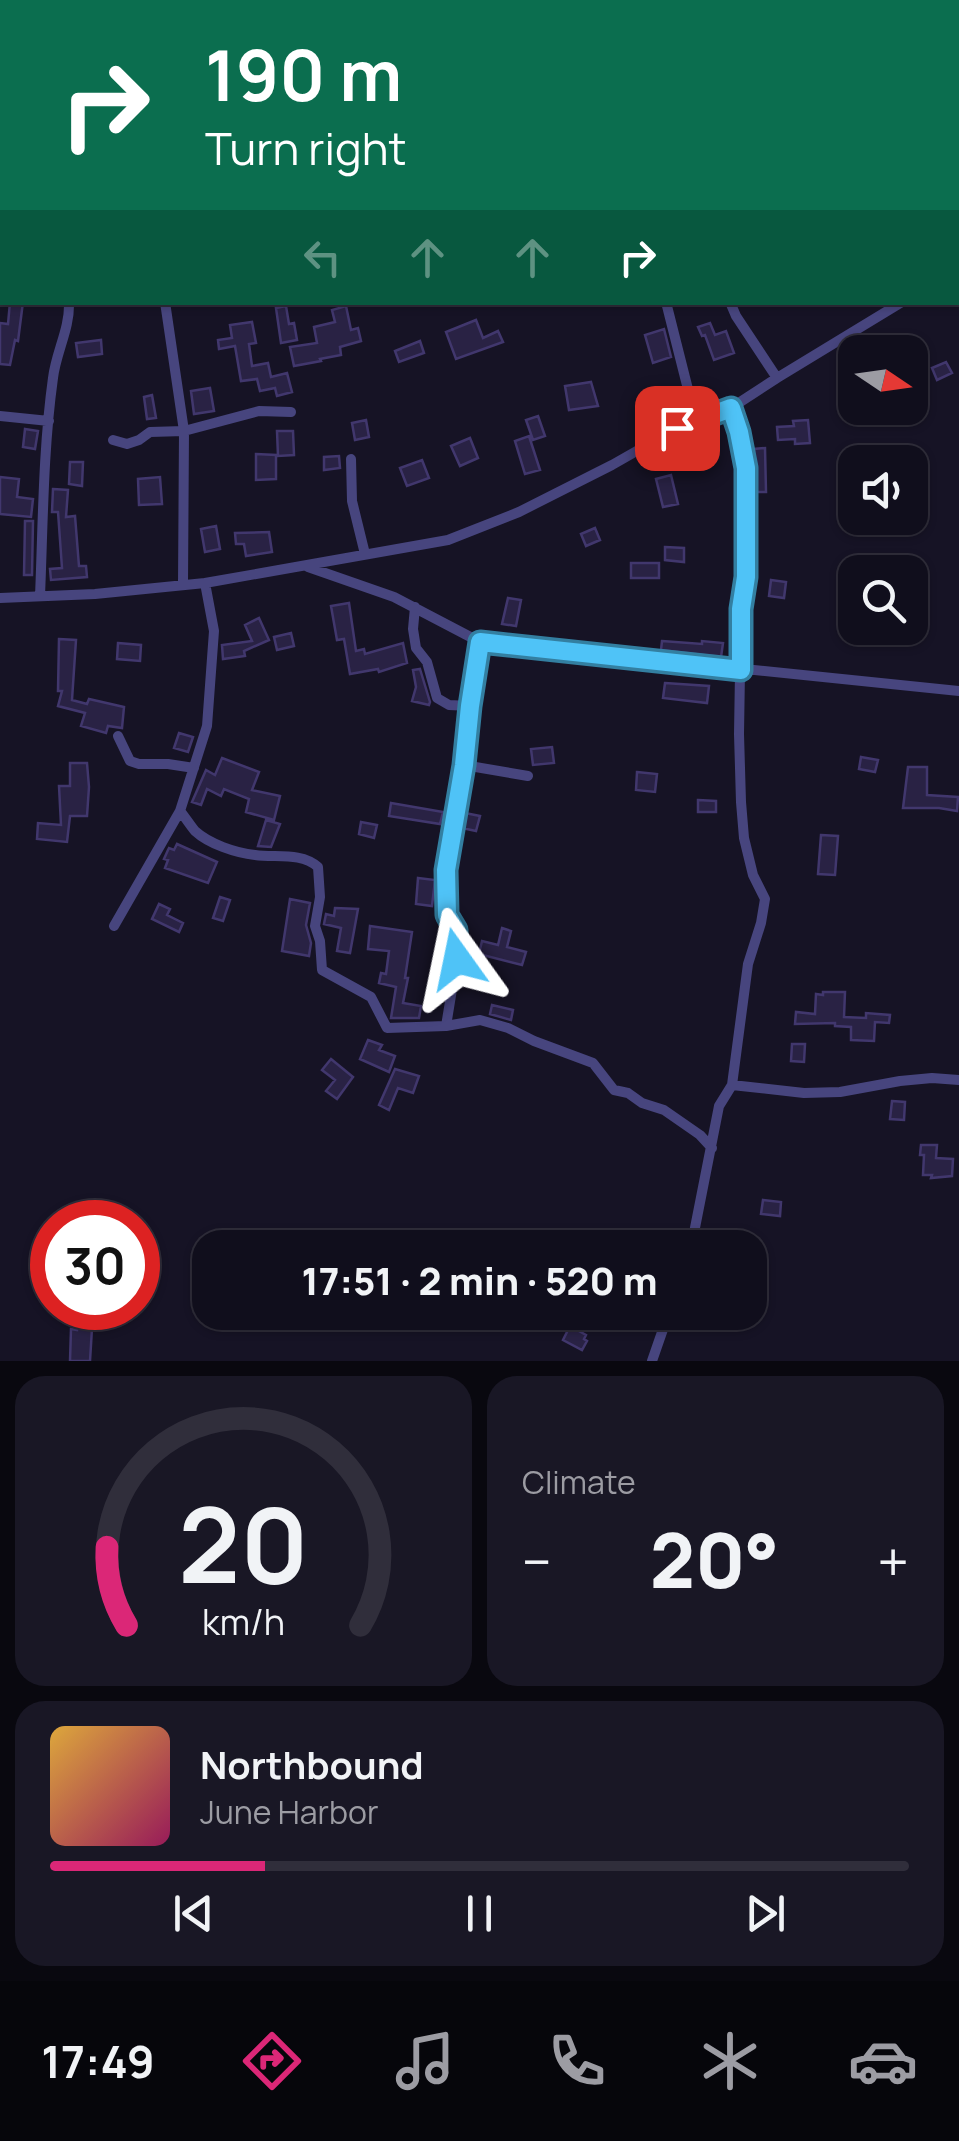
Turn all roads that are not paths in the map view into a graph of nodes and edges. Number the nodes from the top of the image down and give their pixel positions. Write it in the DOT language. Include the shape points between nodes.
graph roads {
  1 [pos="69,305"];
  2 [pos="169,305"];
  3 [pos="667,305"];
  4 [pos="731,305"];
  5 [pos="897,305"];
  6 [pos="777,378"];
  7 [pos="731,408"];
  8 [pos="291,412"];
  9 [pos="0,416"];
  10 [pos="49,421"];
  11 [pos="696,421"];
  12 [pos="184,431"];
  13 [pos="113,440"];
  14 [pos="351,459"];
  15 [pos="364,554"];
  16 [pos="305,566"];
  17 [pos="205,583"];
  18 [pos="183,584"];
  19 [pos="40,596"];
  20 [pos="0,598"];
  21 [pos="415,607"];
  22 [pos="480,642"];
  23 [pos="741,670"];
  24 [pos="959,691"];
  25 [pos="470,706"];
  26 [pos="118,736"];
  27 [pos="464,765"];
  28 [pos="194,768"];
  29 [pos="528,776"];
  30 [pos="180,811"];
  31 [pos="114,926"];
  32 [pos="446,1026"];
  33 [pos="959,1080"];
  34 [pos="732,1086"];
  35 [pos="712,1148"];
  36 [pos="694,1230"];
  37 [pos="663,1330"];
  38 [pos="652,1361"];
  1 -- 10 [label="street"];
  2 -- 12 [label="street"];
  3 -- 11 [label="street"];
  4 -- 6 [label="street"];
  5 -- 6 [label="street"];
  6 -- 7 [label="street"];
  7 -- 11 [label="street"];
  7 -- 23 [label="street" via="746,468"];
  8 -- 12 [label="street" via="259,411"];
  9 -- 10 [label="street"];
  10 -- 19 [label="street"];
  11 -- 15 [label="street" via="486,526 448,540"];
  12 -- 13 [label="street" via="150,432 127,444"];
  12 -- 18 [label="street"];
  14 -- 15 [label="street"];
  15 -- 16 [label="street"];
  16 -- 17 [label="street"];
  16 -- 21 [label="street"];
  17 -- 18 [label="street"];
  17 -- 28 [label="street" via="214,631 207,726"];
  18 -- 19 [label="street"];
  19 -- 20 [label="street"];
  21 -- 22 [label="street"];
  21 -- 25 [label="street" via="416,648 428,662 437,698"];
  22 -- 23 [label="street"];
  22 -- 25 [label="street"];
  23 -- 24 [label="street"];
  23 -- 34 [label="street" via="744,838 765,899 748,964"];
  25 -- 27 [label="street"];
  26 -- 28 [label="street" via="130,762"];
  27 -- 29 [label="street"];
  27 -- 32 [label="street" via="446,870 457,959"];
  28 -- 30 [label="street"];
  30 -- 31 [label="street"];
  30 -- 32 [label="street" via="196,832 220,845 312,862 318,867 314,926 322,970 371,997 386,1028"];
  32 -- 35 [label="street" via="480,1020 593,1064 614,1090 664,1110"];
  33 -- 34 [label="street" via="804,1094"];
  34 -- 35 [label="street" via="720,1106"];
  35 -- 36 [label="street"];
  37 -- 38 [label="street"];
}
